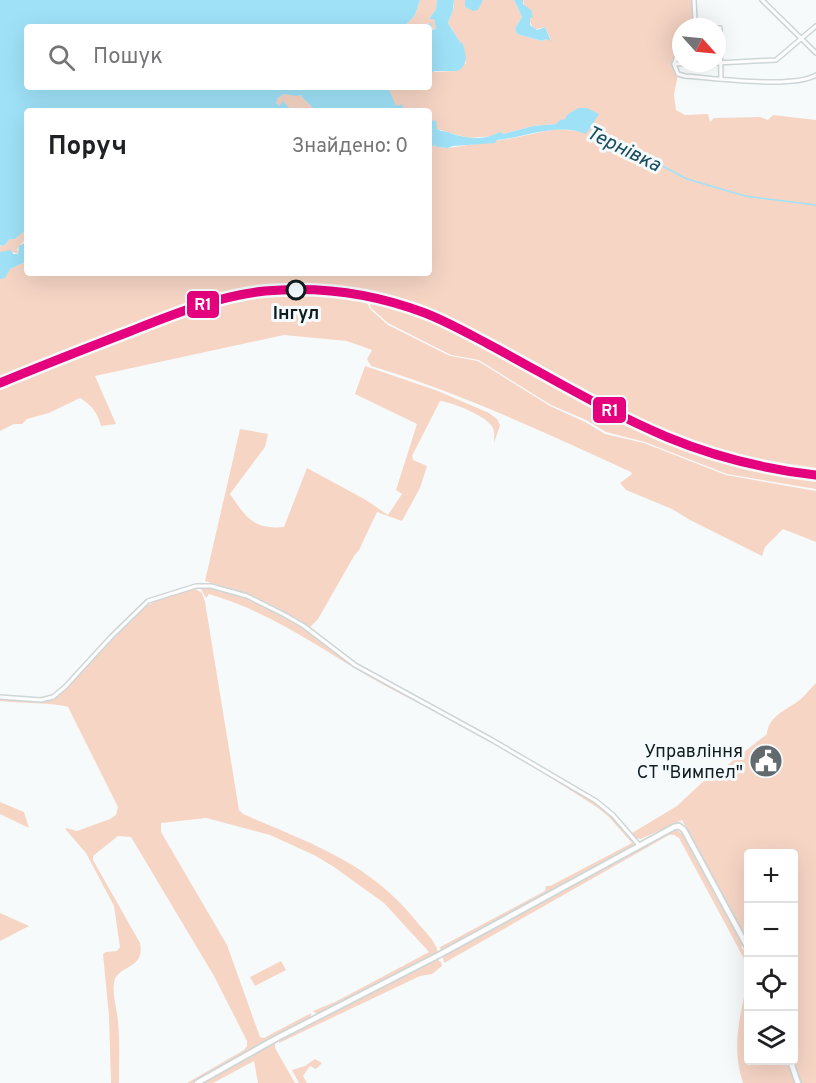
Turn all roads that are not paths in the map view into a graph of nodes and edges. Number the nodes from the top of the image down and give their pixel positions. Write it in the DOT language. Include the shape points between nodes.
graph roads {
  1 [pos="694,0"];
  2 [pos="762,0"];
  3 [pos="695,18"];
  4 [pos="816,26"];
  5 [pos="801,39"];
  6 [pos="816,53"];
  7 [pos="726,63"];
  8 [pos="677,72"];
  9 [pos="720,72"];
  10 [pos="816,75"];
  11 [pos="721,79"];
  12 [pos="0,696"];
  13 [pos="639,845"];
  14 [pos="744,941"];
  15 [pos="792,1065"];
  16 [pos="197,1083"];
  17 [pos="798,1083"];
  1 -- 3 [label="street"];
  2 -- 5 [label="street"];
  4 -- 5 [label="street"];
  5 -- 6 [label="street"];
  5 -- 7 [label="street" via="773,61"];
  8 -- 11 [label="street"];
  9 -- 11 [label="street"];
  10 -- 11 [label="street" via="802,80"];
  12 -- 13 [label="street" via="41,700 53,697 148,601 196,586 219,588 247,596 285,615 355,665 596,801"];
  13 -- 14 [label="street" via="674,827 681,828"];
  13 -- 16 [label="street"];
  15 -- 17 [label="street"];
}
